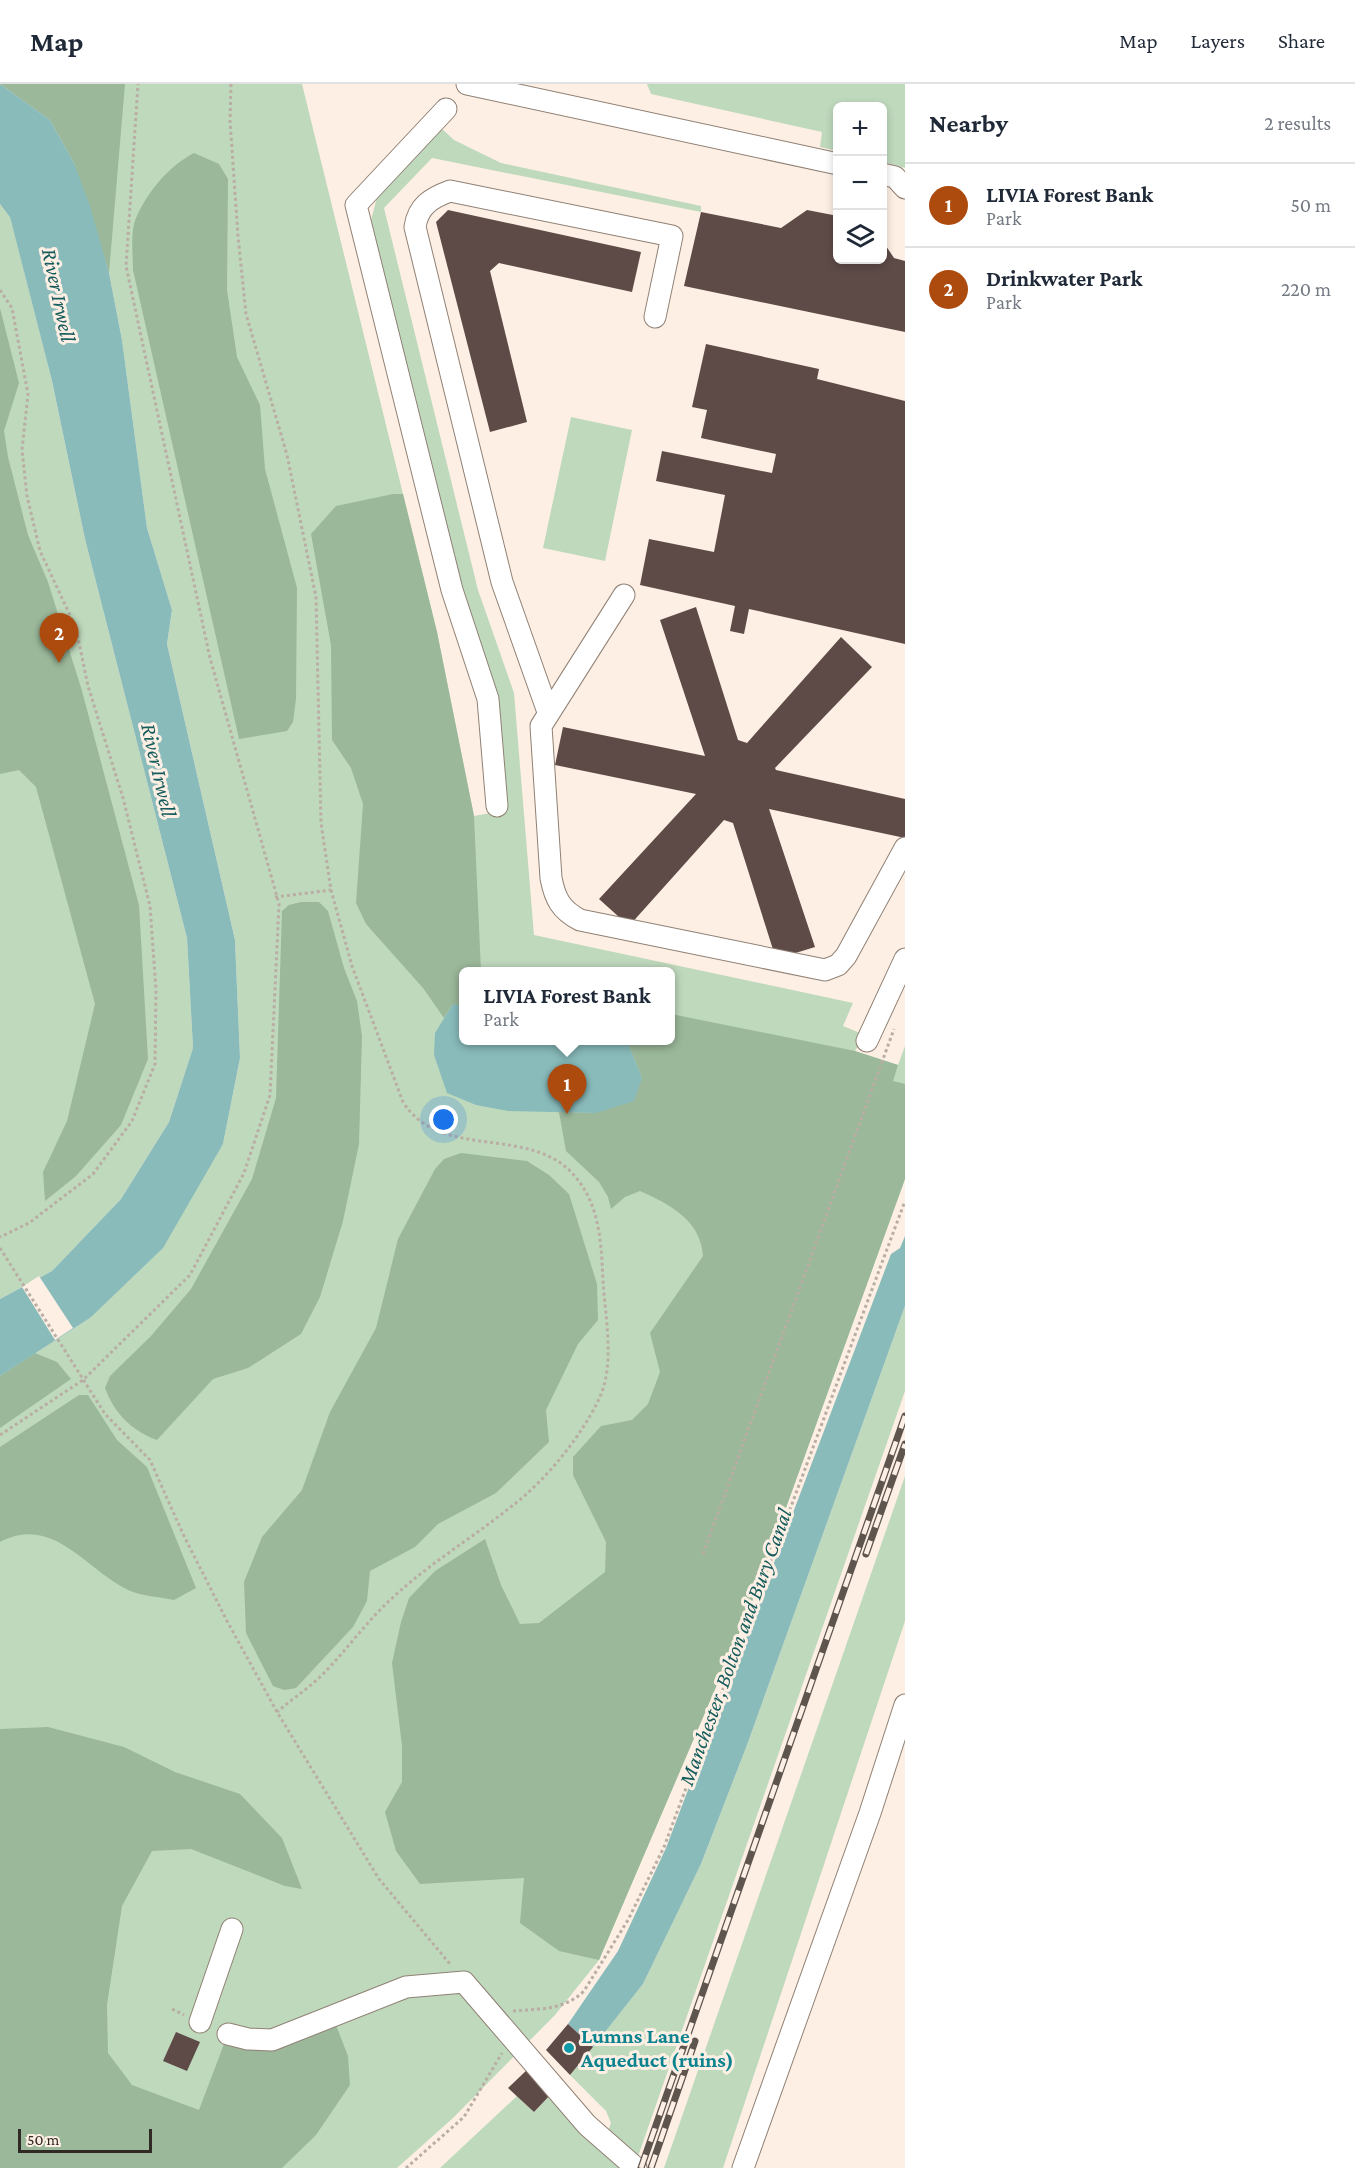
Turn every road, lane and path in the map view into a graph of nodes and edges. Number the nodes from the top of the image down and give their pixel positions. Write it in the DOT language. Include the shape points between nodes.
graph roads {
  1 [pos="138,84"];
  2 [pos="231,84"];
  3 [pos="467,84"];
  4 [pos="446,110"];
  5 [pos="833,163"];
  6 [pos="887,175"];
  7 [pos="905,188"];
  8 [pos="0,290"];
  9 [pos="655,317"];
  10 [pos="624,595"];
  11 [pos="548,712"];
  12 [pos="497,806"];
  13 [pos="905,849"];
  14 [pos="332,890"];
  15 [pos="275,897"];
  16 [pos="905,959"];
  17 [pos="884,1005"];
  18 [pos="867,1041"];
  19 [pos="905,1201"];
  20 [pos="0,1237"];
  21 [pos="0,1248"];
  22 [pos="83,1380"];
  23 [pos="0,1435"];
  24 [pos="703,1554"];
  25 [pos="905,1705"];
  26 [pos="277,1712"];
  27 [pos="232,1929"];
  28 [pos="464,1982"];
  29 [pos="491,2014"];
  30 [pos="200,2022"];
  31 [pos="228,2034"];
  32 [pos="512,2040"];
  33 [pos="406,2168"];
  34 [pos="636,2168"];
  35 [pos="743,2168"];
  1 -- 15 [label="path" via="126,266 210,658"];
  2 -- 14 [label="path" via="237,236 246,315 286,455 316,597 321,823"];
  3 -- 5 [label="lane"];
  4 -- 12 [label="lane" via="356,205 452,590 488,699"];
  6 -- 7 [label="lane" via="895,177"];
  8 -- 20 [label="path" via="12,308 28,394 22,450 27,496 40,551 76,628 88,686 123,798 150,906 156,990 156,1064 132,1122 93,1174 29,1224"];
  9 -- 11 [label="lane" via="672,236 450,191 436,197 417,214 415,227 502,582"];
  10 -- 11 [label="lane"];
  11 -- 13 [label="lane" via="541,726 551,878 555,897 566,912 580,920 825,970 838,965 846,956"];
  14 -- 15 [label="path"];
  14 -- 26 [label="path" via="352,966 409,1111 416,1120 437,1133 524,1148 551,1157 571,1172 587,1192 601,1237 608,1365 599,1400 557,1462 514,1504 427,1568 387,1603 325,1673"];
  15 -- 22 [label="path" via="279,904 270,1095 244,1173 190,1275"];
  16 -- 17 [label="lane"];
  17 -- 18 [label="lane"];
  17 -- 24 [label="path" via="895,1032"];
  19 -- 29 [label="path" via="668,1836 628,1920 576,2000 556,2007"];
  21 -- 22 [label="path"];
  22 -- 23 [label="path"];
  22 -- 26 [label="path" via="105,1414 150,1460 226,1621"];
  25 -- 35 [label="lane"];
  26 -- 28 [label="path" via="379,1879"];
  27 -- 30 [label="lane"];
  28 -- 29 [label="lane"];
  28 -- 31 [label="lane" via="406,1987 272,2040 248,2040"];
  29 -- 32 [label="lane"];
  32 -- 33 [label="path" via="464,2117"];
  32 -- 34 [label="lane" via="587,2125"];
}
